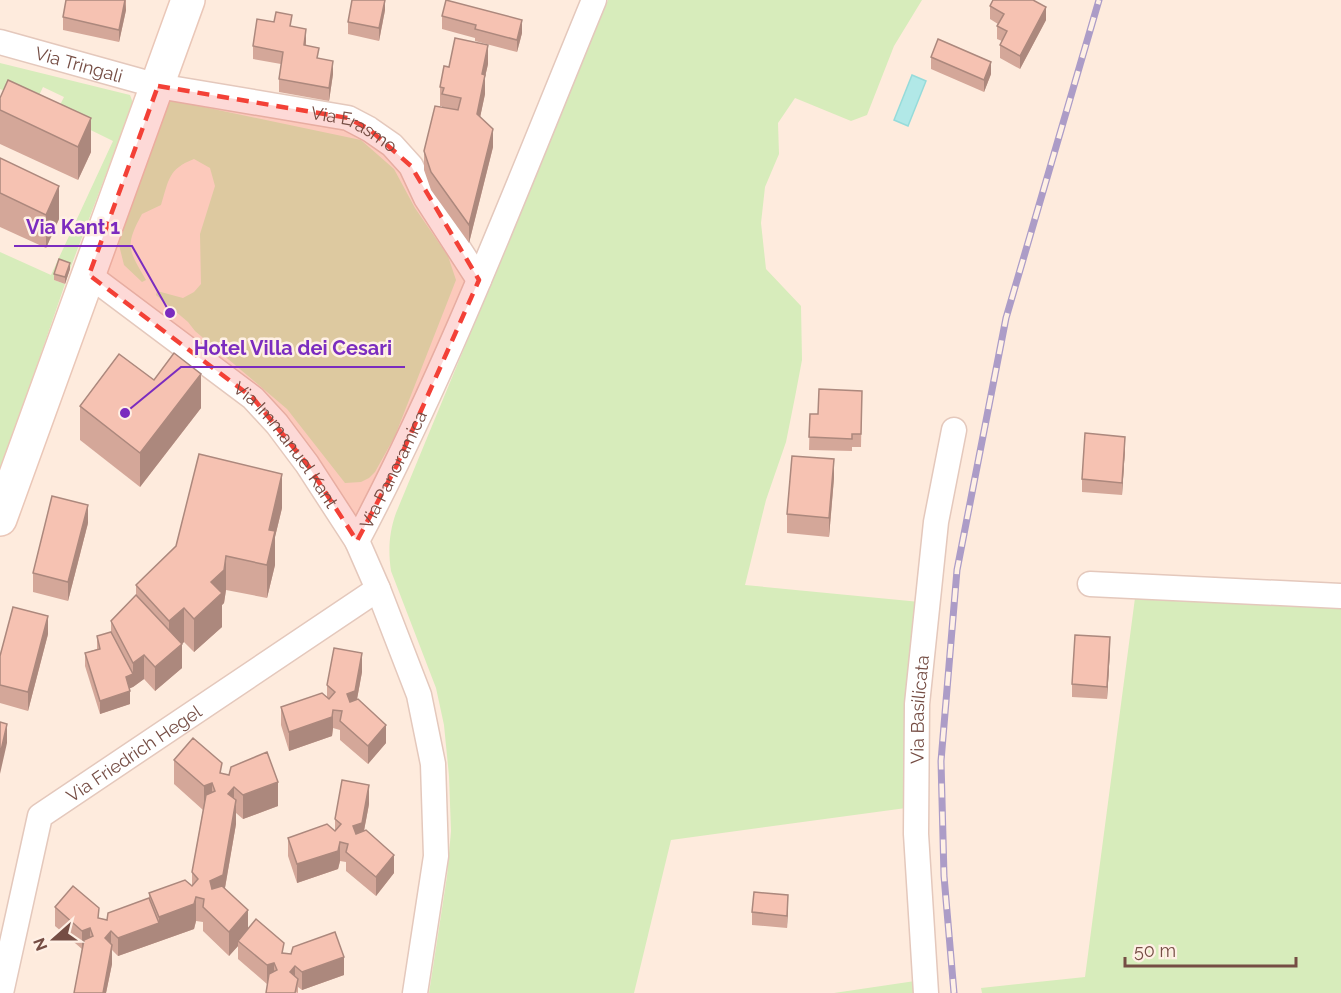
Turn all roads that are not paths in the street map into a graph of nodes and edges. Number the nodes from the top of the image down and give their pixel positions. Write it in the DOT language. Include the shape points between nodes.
graph roads {
  1 [pos="188,0"];
  2 [pos="594,0"];
  3 [pos="0,42"];
  4 [pos="158,86"];
  5 [pos="89,274"];
  6 [pos="479,280"];
  7 [pos="954,430"];
  8 [pos="0,519"];
  9 [pos="357,541"];
  10 [pos="1090,584"];
  11 [pos="378,589"];
  12 [pos="1341,596"];
  13 [pos="1,993"];
  14 [pos="415,993"];
  15 [pos="926,993"];
  1 -- 4 [label="main road"];
  2 -- 6 [label="street, Via Panoramica"];
  3 -- 4 [label="street, Via Tringali"];
  4 -- 5 [label="main road"];
  4 -- 6 [label="street, Via Erasmo" via="348,118 369,129 392,145 411,166 426,198"];
  5 -- 8 [label="main road"];
  5 -- 9 [label="street, Via Immanuel Kant" via="253,398 307,464"];
  6 -- 9 [label="street, Via Panoramica" via="396,467"];
  7 -- 15 [label="street, Via Basilicata" via="936,522 917,704 916,834"];
  9 -- 11 [label="street, Via Panoramica"];
  10 -- 12 [label="street"];
  11 -- 13 [label="street, Via Friedrich Hegel" via="40,816"];
  11 -- 14 [label="street, Via Panoramica" via="419,695 434,764 436,856"];
}
